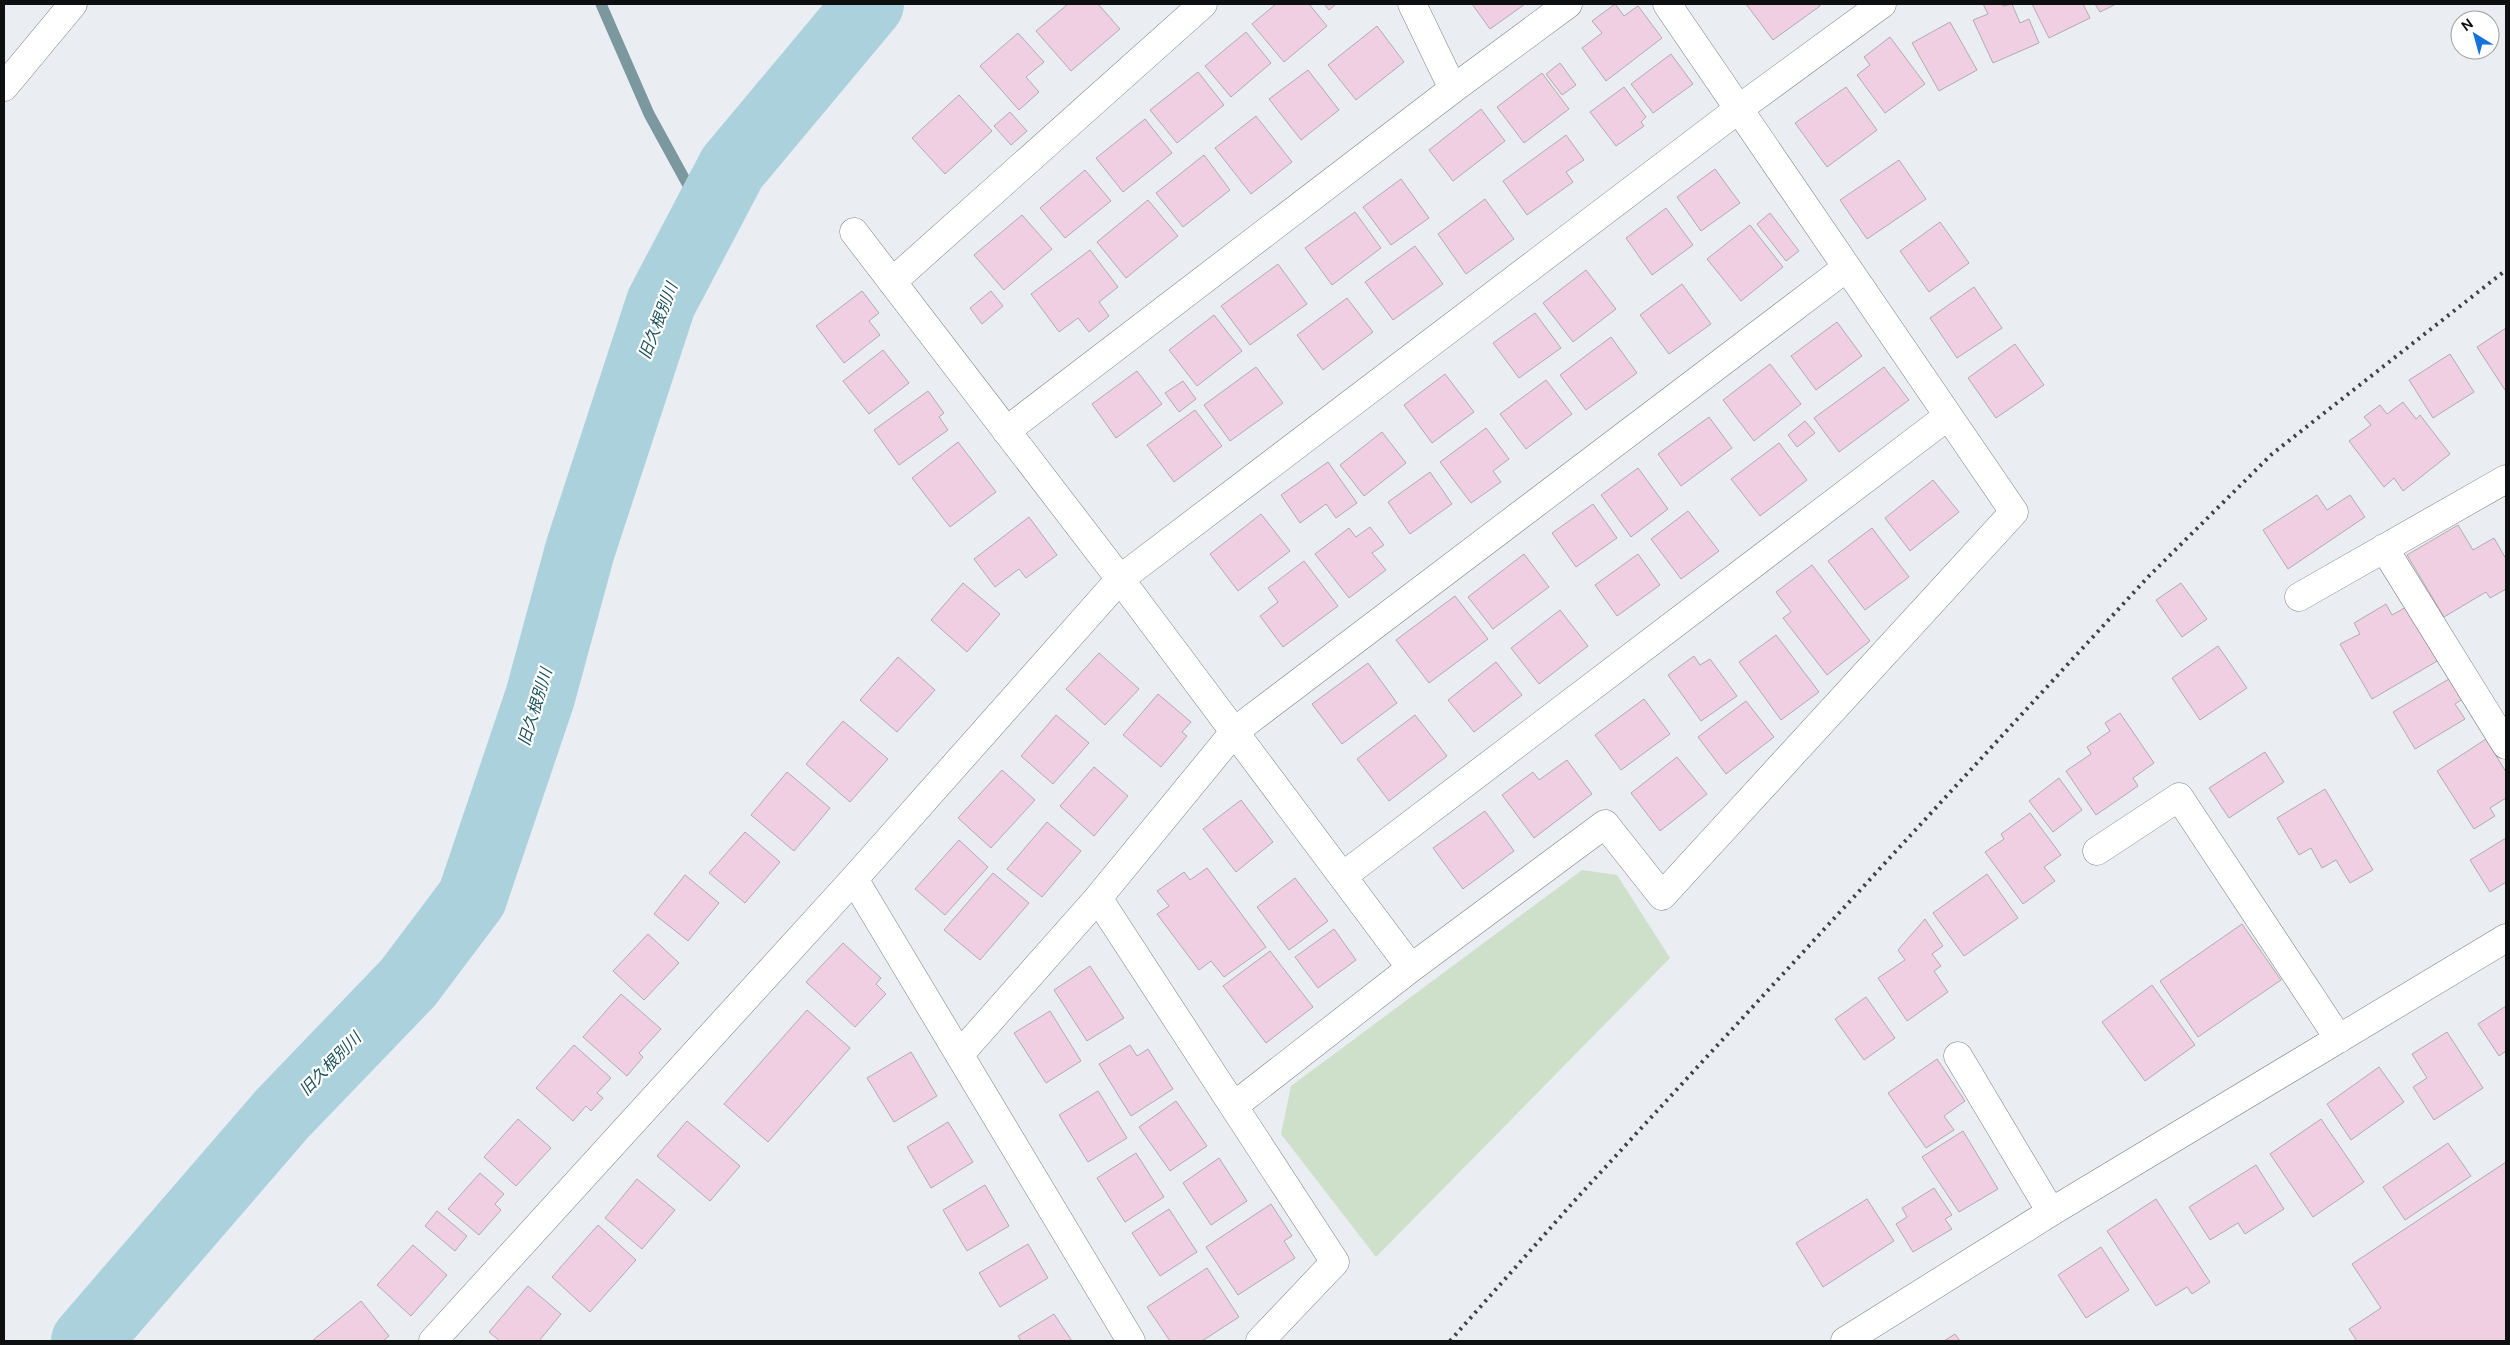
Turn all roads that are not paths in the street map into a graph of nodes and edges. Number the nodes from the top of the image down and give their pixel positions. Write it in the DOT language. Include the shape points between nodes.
graph roads {
  1 [pos="74,4"];
  2 [pos="1203,4"];
  3 [pos="1412,4"];
  4 [pos="1568,4"];
  5 [pos="1667,4"];
  6 [pos="1882,4"];
  7 [pos="4,87"];
  8 [pos="1453,89"];
  9 [pos="1740,108"];
  10 [pos="854,232"];
  11 [pos="1846,268"];
  12 [pos="892,282"];
  13 [pos="1948,416"];
  14 [pos="1006,431"];
  15 [pos="2506,479"];
  16 [pos="2384,548"];
  17 [pos="1120,579"];
  18 [pos="2299,597"];
  19 [pos="1235,731"];
  20 [pos="2506,745"];
  21 [pos="2097,851"];
  22 [pos="1343,876"];
  23 [pos="854,879"];
  24 [pos="1098,898"];
  25 [pos="2506,938"];
  26 [pos="1411,968"];
  27 [pos="2339,1039"];
  28 [pos="960,1054"];
  29 [pos="1958,1056"];
  30 [pos="1235,1105"];
  31 [pos="2051,1212"];
  32 [pos="433,1341"];
  33 [pos="1131,1341"];
  34 [pos="1260,1341"];
  35 [pos="1846,1341"];
  1 -- 7 [label="street"];
  2 -- 12 [label="street"];
  3 -- 8 [label="street"];
  4 -- 8 [label="street"];
  5 -- 9 [label="street"];
  6 -- 9 [label="street"];
  8 -- 14 [label="street"];
  9 -- 11 [label="street"];
  9 -- 17 [label="street"];
  10 -- 12 [label="street"];
  11 -- 13 [label="street"];
  11 -- 19 [label="street"];
  12 -- 14 [label="street"];
  13 -- 22 [label="street"];
  13 -- 26 [label="street" via="2014,512 1662,896 1605,824"];
  14 -- 17 [label="street"];
  15 -- 16 [label="street"];
  16 -- 18 [label="street"];
  16 -- 20 [label="street"];
  17 -- 19 [label="street"];
  17 -- 23 [label="street"];
  19 -- 22 [label="street"];
  19 -- 24 [label="street"];
  21 -- 27 [label="street" via="2179,798"];
  22 -- 26 [label="street"];
  23 -- 28 [label="street"];
  23 -- 32 [label="street"];
  24 -- 28 [label="street"];
  24 -- 30 [label="street"];
  25 -- 27 [label="street"];
  26 -- 30 [label="street"];
  27 -- 31 [label="street"];
  28 -- 33 [label="street"];
  29 -- 31 [label="street"];
  30 -- 34 [label="street" via="1336,1262"];
  31 -- 35 [label="street"];
}
